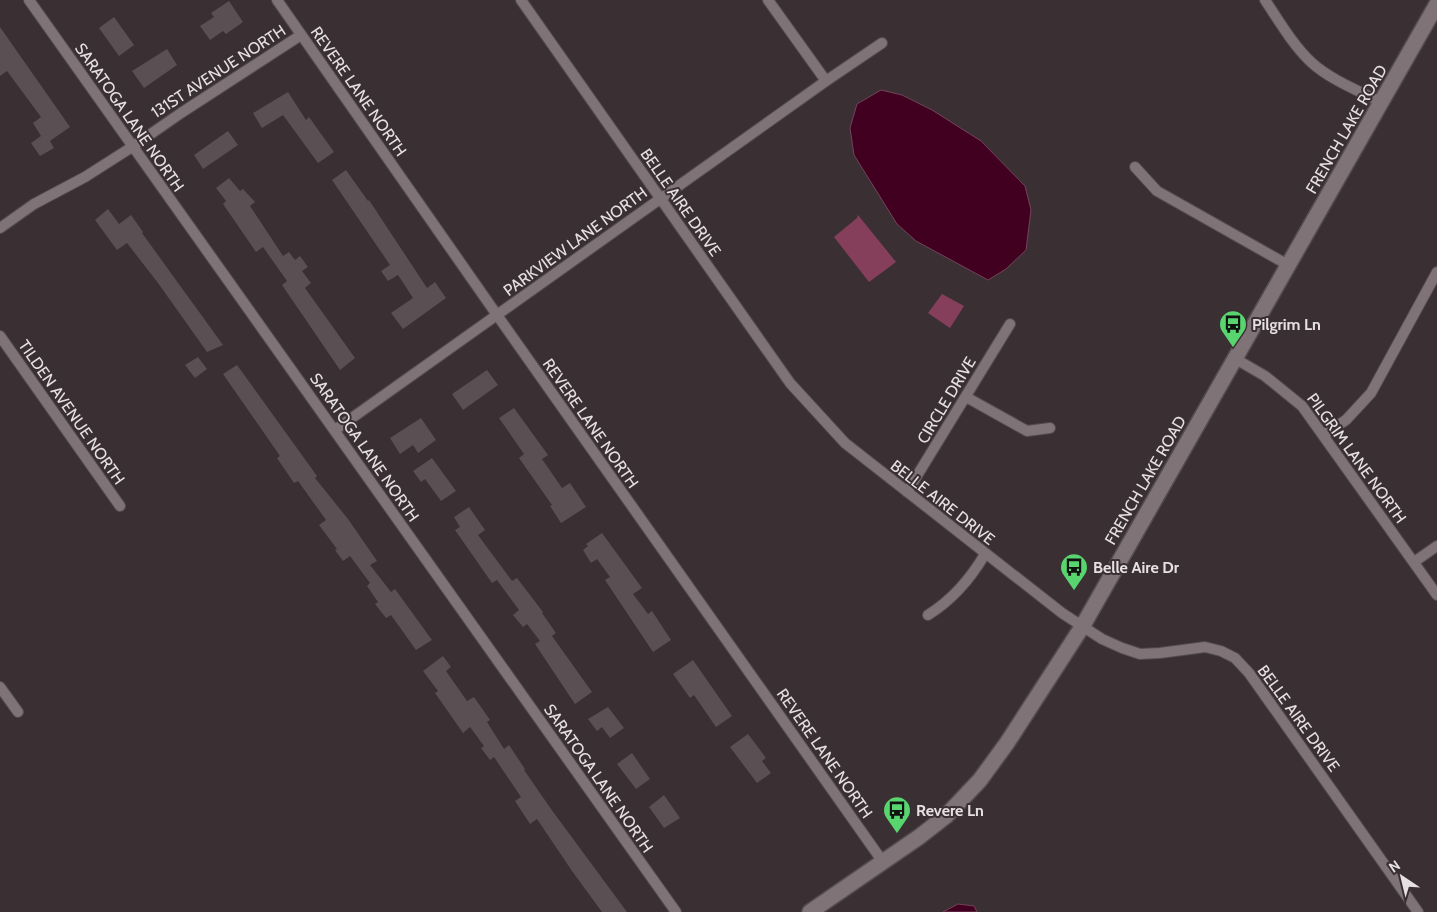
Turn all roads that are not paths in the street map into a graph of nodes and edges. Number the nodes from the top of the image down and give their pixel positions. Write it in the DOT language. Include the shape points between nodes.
graph roads {
  1 [pos="29,0"];
  2 [pos="277,0"];
  3 [pos="521,0"];
  4 [pos="768,0"];
  5 [pos="1265,0"];
  6 [pos="1437,4"];
  7 [pos="301,35"];
  8 [pos="882,43"];
  9 [pos="826,80"];
  10 [pos="1381,102"];
  11 [pos="132,147"];
  12 [pos="1135,167"];
  13 [pos="660,198"];
  14 [pos="0,228"];
  15 [pos="1288,265"];
  16 [pos="1437,272"];
  17 [pos="497,315"];
  18 [pos="1010,324"];
  19 [pos="0,336"];
  20 [pos="1234,358"];
  21 [pos="966,398"];
  22 [pos="1050,428"];
  23 [pos="335,430"];
  24 [pos="1323,435"];
  25 [pos="907,492"];
  26 [pos="120,506"];
  27 [pos="1437,546"];
  28 [pos="985,554"];
  29 [pos="1414,562"];
  30 [pos="1437,595"];
  31 [pos="928,615"];
  32 [pos="1082,626"];
  33 [pos="0,687"];
  34 [pos="18,712"];
  35 [pos="884,862"];
  36 [pos="676,912"];
  37 [pos="810,912"];
  38 [pos="1418,912"];
  1 -- 11 [label="street, SARATOGA LANE NORTH"];
  2 -- 7 [label="street, REVERE LANE NORTH"];
  3 -- 13 [label="street, BELLE AIRE DRIVE"];
  4 -- 9 [label="street"];
  5 -- 10 [label="street" via="1312,62"];
  6 -- 10 [label="street, FRENCH LAKE ROAD"];
  7 -- 11 [label="street, 131ST AVENUE NORTH"];
  7 -- 17 [label="street, REVERE LANE NORTH"];
  8 -- 9 [label="street, PARKVIEW LANE NORTH"];
  9 -- 13 [label="street, PARKVIEW LANE NORTH"];
  10 -- 15 [label="street, FRENCH LAKE ROAD"];
  11 -- 14 [label="street, 131ST AVENUE NORTH" via="34,204"];
  11 -- 23 [label="street, SARATOGA LANE NORTH"];
  12 -- 15 [label="street" via="1157,191"];
  13 -- 17 [label="street, PARKVIEW LANE NORTH"];
  13 -- 25 [label="street, BELLE AIRE DRIVE" via="790,383 846,443"];
  15 -- 20 [label="street, FRENCH LAKE ROAD"];
  16 -- 24 [label="street" via="1371,393 1346,420"];
  17 -- 23 [label="street, PARKVIEW LANE NORTH"];
  17 -- 35 [label="street, REVERE LANE NORTH"];
  18 -- 21 [label="street, CIRCLE DRIVE"];
  19 -- 26 [label="street, TILDEN AVENUE NORTH"];
  20 -- 24 [label="street, PILGRIM LANE NORTH" via="1287,392 1302,406"];
  20 -- 32 [label="street, FRENCH LAKE ROAD"];
  21 -- 22 [label="street" via="1027,430"];
  21 -- 25 [label="street, CIRCLE DRIVE"];
  23 -- 36 [label="street, SARATOGA LANE NORTH"];
  24 -- 29 [label="street, PILGRIM LANE NORTH"];
  25 -- 28 [label="street, BELLE AIRE DRIVE"];
  27 -- 29 [label="street"];
  28 -- 31 [label="street" via="976,570 943,605"];
  28 -- 32 [label="street, BELLE AIRE DRIVE"];
  29 -- 30 [label="street, PILGRIM LANE NORTH"];
  32 -- 35 [label="street, FRENCH LAKE ROAD" via="980,780 946,816"];
  32 -- 38 [label="street, BELLE AIRE DRIVE" via="1140,654 1205,647 1235,658 1249,673"];
  33 -- 34 [label="street"];
  35 -- 37 [label="street, FRENCH LAKE ROAD"];
}
